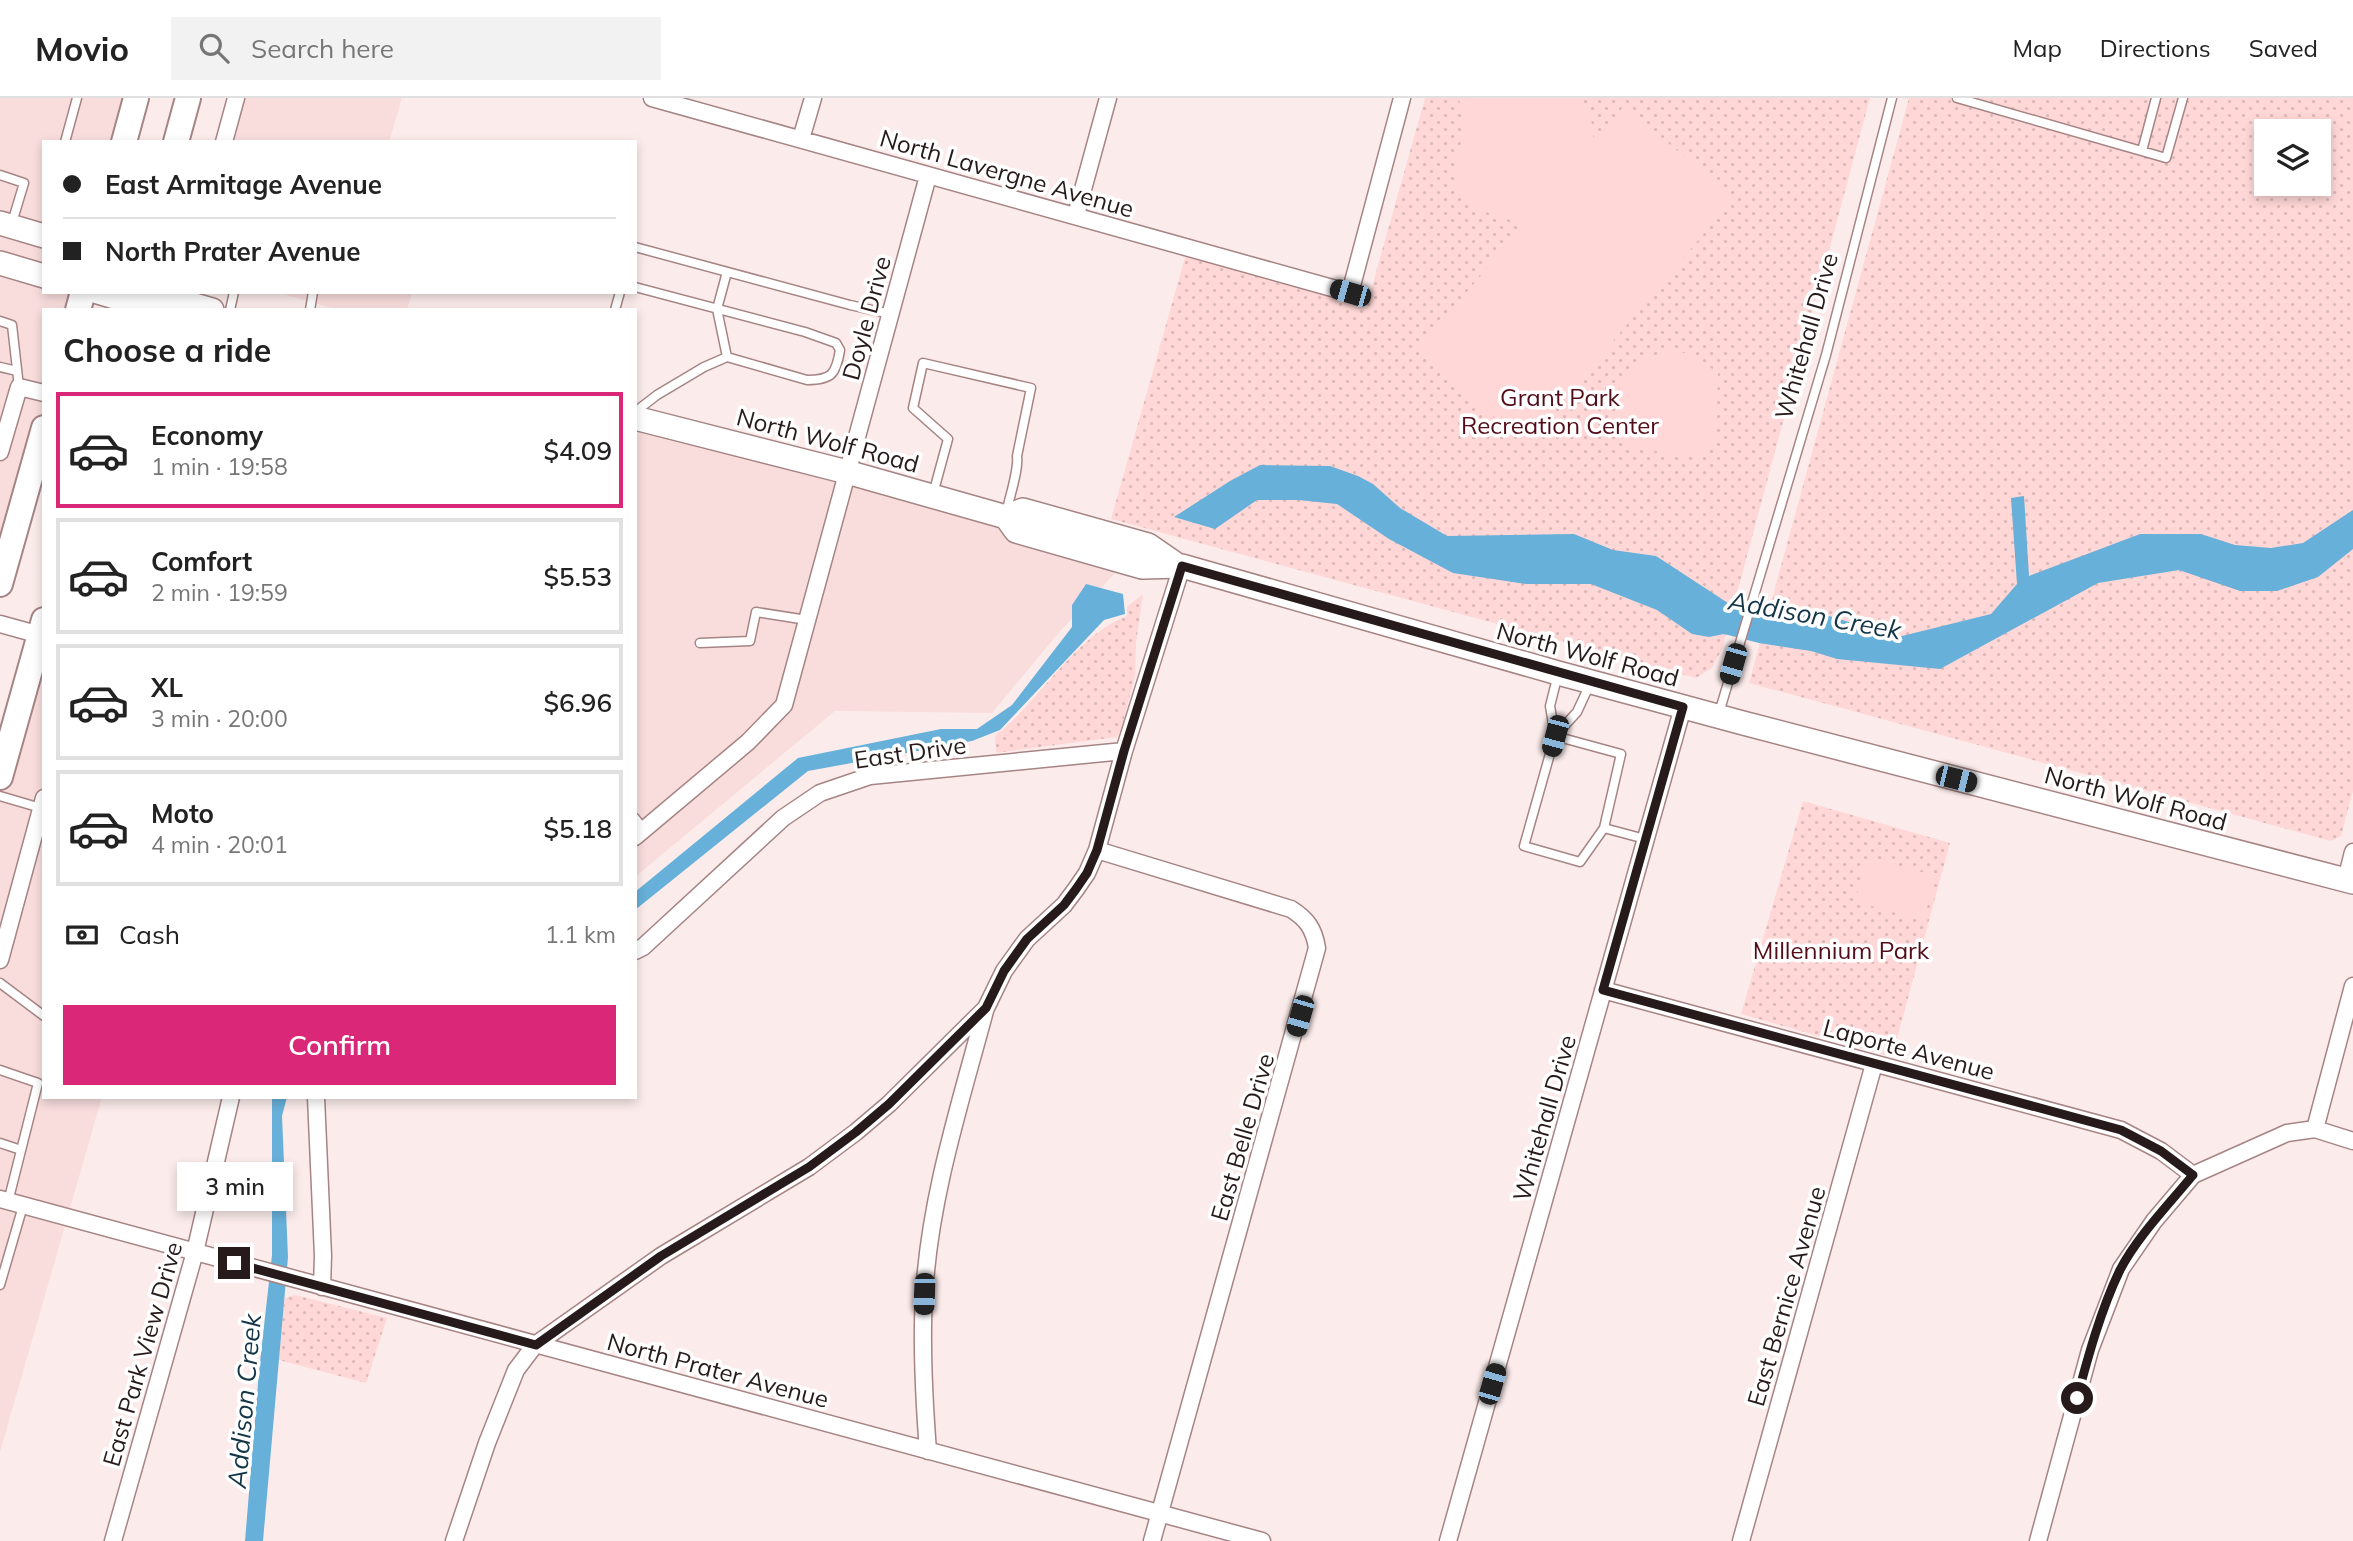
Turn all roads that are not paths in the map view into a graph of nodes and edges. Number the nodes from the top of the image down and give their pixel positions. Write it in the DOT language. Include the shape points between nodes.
graph roads {
  1 [pos="77,98"];
  2 [pos="136,98"];
  3 [pos="188,98"];
  4 [pos="236,98"];
  5 [pos="652,98"];
  6 [pos="813,98"];
  7 [pos="1108,98"];
  8 [pos="1402,98"];
  9 [pos="1892,98"];
  10 [pos="1957,98"];
  11 [pos="2156,98"];
  12 [pos="2183,98"];
  13 [pos="801,139"];
  14 [pos="66,140"];
  15 [pos="125,140"];
  16 [pos="177,140"];
  17 [pos="225,140"];
  18 [pos="2142,151"];
  19 [pos="0,175"];
  20 [pos="928,176"];
  21 [pos="1076,215"];
  22 [pos="6,225"];
  23 [pos="42,235"];
  24 [pos="637,248"];
  25 [pos="0,262"];
  26 [pos="727,272"];
  27 [pos="42,275"];
  28 [pos="637,288"];
  29 [pos="106,294"];
  30 [pos="176,297"];
  31 [pos="132,301"];
  32 [pos="206,308"];
  33 [pos="717,309"];
  34 [pos="890,314"];
  35 [pos="0,321"];
  36 [pos="727,357"];
  37 [pos="0,367"];
  38 [pos="18,379"];
  39 [pos="42,392"];
  40 [pos="637,413"];
  41 [pos="637,416"];
  42 [pos="42,435"];
  43 [pos="0,452"];
  44 [pos="847,472"];
  45 [pos="933,496"];
  46 [pos="1006,517"];
  47 [pos="1180,565"];
  48 [pos="0,584"];
  49 [pos="807,620"];
  50 [pos="0,624"];
  51 [pos="42,627"];
  52 [pos="700,643"];
  53 [pos="1558,673"];
  54 [pos="1592,681"];
  55 [pos="1683,707"];
  56 [pos="1718,716"];
  57 [pos="1555,736"];
  58 [pos="1124,751"];
  59 [pos="0,777"];
  60 [pos="0,796"];
  61 [pos="42,803"];
  62 [pos="638,828"];
  63 [pos="1604,828"];
  64 [pos="1645,839"];
  65 [pos="38,843"];
  66 [pos="1097,850"];
  67 [pos="2353,852"];
  68 [pos="2349,881"];
  69 [pos="637,950"];
  70 [pos="0,960"];
  71 [pos="0,983"];
  72 [pos="2353,986"];
  73 [pos="1603,990"];
  74 [pos="986,1008"];
  75 [pos="42,1014"];
  76 [pos="1874,1064"];
  77 [pos="0,1070"];
  78 [pos="231,1099"];
  79 [pos="316,1099"];
  80 [pos="2315,1129"];
  81 [pos="2353,1141"];
  82 [pos="0,1143"];
  83 [pos="21,1150"];
  84 [pos="2193,1175"];
  85 [pos="10,1202"];
  86 [pos="195,1252"];
  87 [pos="0,1285"];
  88 [pos="322,1287"];
  89 [pos="536,1345"];
  90 [pos="928,1451"];
  91 [pos="1160,1513"];
  92 [pos="113,1541"];
  93 [pos="454,1541"];
  94 [pos="1152,1541"];
  95 [pos="1262,1541"];
  96 [pos="1448,1541"];
  97 [pos="1741,1541"];
  98 [pos="2038,1541"];
  1 -- 14 [label="lane"];
  2 -- 15 [label="main road"];
  3 -- 16 [label="main road"];
  4 -- 17 [label="street"];
  5 -- 13 [label="street, North Lavergne Avenue"];
  6 -- 13 [label="street"];
  7 -- 21 [label="street"];
  8 -- 21 [label="street, North Lavergne Avenue" via="1350,293"];
  9 -- 56 [label="lane, Whitehall Drive" via="1826,355"];
  10 -- 18 [label="lane"];
  11 -- 18 [label="lane"];
  12 -- 18 [label="lane" via="2166,158"];
  13 -- 20 [label="street, North Lavergne Avenue"];
  19 -- 22 [label="lane" via="24,183"];
  20 -- 21 [label="street, North Lavergne Avenue"];
  20 -- 34 [label="street, Doyle Drive"];
  22 -- 23 [label="main road"];
  24 -- 26 [label="lane"];
  25 -- 27 [label="main road"];
  26 -- 33 [label="lane"];
  26 -- 34 [label="lane"];
  28 -- 33 [label="lane"];
  29 -- 31 [label="main road"];
  30 -- 31 [label="main road"];
  30 -- 32 [label="main road"];
  33 -- 36 [label="lane"];
  33 -- 36 [label="lane" via="805,332 836,343 840,350 832,375 819,380"];
  34 -- 44 [label="street, Doyle Drive"];
  35 -- 38 [label="lane" via="12,325"];
  36 -- 40 [label="lane" via="666,390"];
  37 -- 38 [label="lane"];
  38 -- 39 [label="street"];
  38 -- 43 [label="street"];
  41 -- 44 [label="main road, North Wolf Road"];
  42 -- 48 [label="main road"];
  44 -- 45 [label="main road, North Wolf Road"];
  44 -- 49 [label="street, Doyle Drive"];
  45 -- 46 [label="main road, North Wolf Road"];
  45 -- 46 [label="lane" via="948,439 913,408 923,363 1031,388"];
  46 -- 47 [label="main road, North Wolf Road" via="1016,531 1122,561 1142,566"];
  47 -- 53 [label="main road, North Wolf Road"];
  47 -- 58 [label="street"];
  49 -- 52 [label="lane" via="756,612 750,641"];
  49 -- 62 [label="street, Doyle Drive" via="784,705 748,742"];
  50 -- 51 [label="street"];
  51 -- 59 [label="main road"];
  53 -- 54 [label="main road, North Wolf Road"];
  53 -- 57 [label="lane" via="1550,706"];
  54 -- 55 [label="main road, North Wolf Road"];
  54 -- 57 [label="lane" via="1577,712"];
  55 -- 56 [label="main road, North Wolf Road"];
  55 -- 64 [label="street, Whitehall Drive"];
  56 -- 68 [label="main road, North Wolf Road"];
  57 -- 63 [label="lane" via="1621,754"];
  57 -- 63 [label="lane" via="1524,846 1580,862"];
  58 -- 66 [label="street"];
  58 -- 69 [label="street, East Drive" via="870,776 820,793 783,818"];
  60 -- 61 [label="lane"];
  61 -- 65 [label="street"];
  63 -- 64 [label="lane"];
  64 -- 73 [label="street, Whitehall Drive"];
  65 -- 70 [label="street"];
  66 -- 74 [label="street" via="1064,905 1027,939 1004,971"];
  66 -- 91 [label="street, East Belle Drive" via="1290,909 1305,918 1317,948"];
  67 -- 68 [label="street"];
  71 -- 75 [label="lane"];
  72 -- 80 [label="street"];
  73 -- 76 [label="street, Laporte Avenue"];
  73 -- 96 [label="street, Whitehall Drive"];
  74 -- 89 [label="street" via="889,1104 819,1160 661,1256"];
  74 -- 90 [label="street" via="934,1216 922,1352"];
  76 -- 84 [label="street, Laporte Avenue" via="2121,1130"];
  76 -- 97 [label="street, East Bernice Avenue"];
  77 -- 83 [label="lane" via="38,1083"];
  78 -- 86 [label="street, East Park View Drive"];
  79 -- 88 [label="street"];
  80 -- 81 [label="street"];
  80 -- 84 [label="street" via="2287,1133"];
  82 -- 83 [label="lane"];
  83 -- 85 [label="lane"];
  84 -- 98 [label="street" via="2121,1269 2090,1350"];
  85 -- 86 [label="street, North Prater Avenue"];
  85 -- 87 [label="lane"];
  86 -- 88 [label="street, North Prater Avenue"];
  86 -- 92 [label="street, East Park View Drive"];
  88 -- 89 [label="street, North Prater Avenue"];
  89 -- 90 [label="street, North Prater Avenue"];
  89 -- 93 [label="street" via="516,1370"];
  90 -- 91 [label="street, North Prater Avenue"];
  91 -- 94 [label="street, East Belle Drive"];
  91 -- 95 [label="street, North Prater Avenue"];
}
